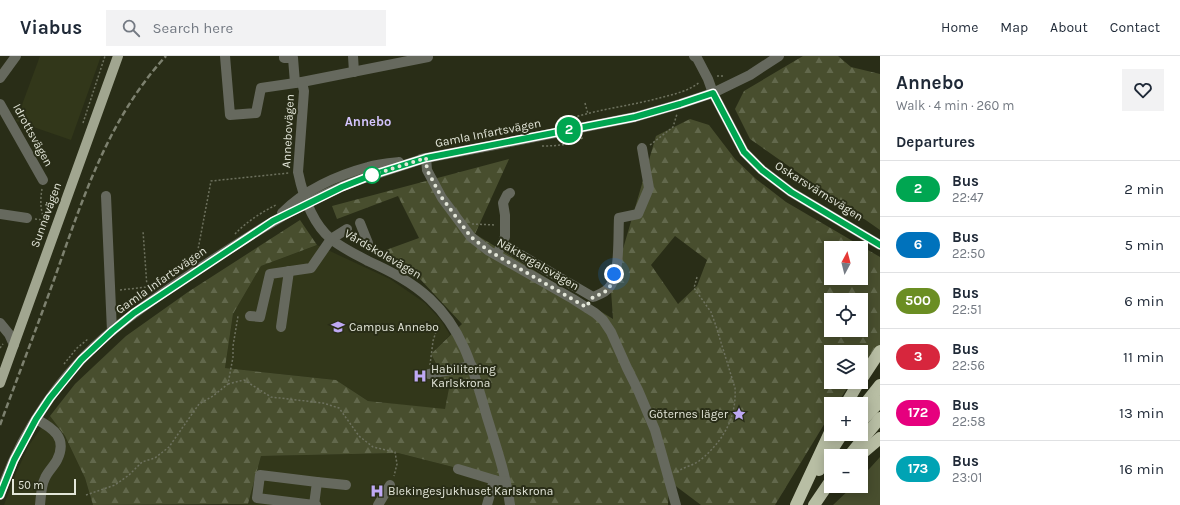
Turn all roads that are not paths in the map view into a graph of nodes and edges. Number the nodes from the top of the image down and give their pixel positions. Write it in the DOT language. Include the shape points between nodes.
graph roads {
  1 [pos="16,56"];
  2 [pos="118,56"];
  3 [pos="225,56"];
  4 [pos="284,56"];
  5 [pos="353,56"];
  6 [pos="694,56"];
  7 [pos="779,56"];
  8 [pos="428,57"];
  9 [pos="390,60"];
  10 [pos="354,72"];
  11 [pos="0,78"];
  12 [pos="299,82"];
  13 [pos="713,93"];
  14 [pos="0,104"];
  15 [pos="643,151"];
  16 [pos="426,158"];
  17 [pos="43,180"];
  18 [pos="510,193"];
  19 [pos="106,196"];
  20 [pos="306,199"];
  21 [pos="0,214"];
  22 [pos="27,218"];
  23 [pos="360,223"];
  24 [pos="347,229"];
  25 [pos="331,239"];
  26 [pos="368,243"];
  27 [pos="502,244"];
  28 [pos="880,245"];
  29 [pos="496,255"];
  30 [pos="288,271"];
  31 [pos="593,297"];
  32 [pos="586,307"];
  33 [pos="250,316"];
  34 [pos="0,323"];
  35 [pos="281,327"];
  36 [pos="112,331"];
  37 [pos="14,345"];
  38 [pos="880,351"];
  39 [pos="472,366"];
  40 [pos="868,369"];
  41 [pos="429,374"];
  42 [pos="0,383"];
  43 [pos="880,385"];
  44 [pos="868,400"];
  45 [pos="880,401"];
  46 [pos="868,414"];
  47 [pos="880,418"];
  48 [pos="36,419"];
  49 [pos="880,438"];
  50 [pos="826,441"];
  51 [pos="838,441"];
  52 [pos="845,441"];
  53 [pos="838,449"];
  54 [pos="855,449"];
  55 [pos="867,449"];
  56 [pos="824,467"];
  57 [pos="458,470"];
  58 [pos="494,480"];
  59 [pos="317,482"];
  60 [pos="505,482"];
  61 [pos="810,484"];
  62 [pos="346,485"];
  63 [pos="390,485"];
  64 [pos="824,491"];
  65 [pos="0,495"];
  66 [pos="40,505"];
  67 [pos="315,505"];
  68 [pos="378,505"];
  69 [pos="488,505"];
  70 [pos="510,505"];
  71 [pos="676,505"];
  72 [pos="797,505"];
  73 [pos="814,505"];
  1 -- 11 [label="street"];
  2 -- 37 [label="main road, Sunnavägen"];
  3 -- 12 [label="street, Annebovägen" via="230,115 256,113 261,88"];
  4 -- 12 [label="street" via="293,58"];
  5 -- 10 [label="street"];
  6 -- 13 [label="street, Oskarsvärnsvägen"];
  7 -- 13 [label="street, Gamla Infartsvägen" via="750,75"];
  8 -- 9 [label="street, Annebovägen"];
  9 -- 10 [label="street, Annebovägen"];
  10 -- 12 [label="street, Annebovägen"];
  12 -- 20 [label="street, Annebovägen" via="304,91 298,172"];
  13 -- 16 [label="street, Gamla Infartsvägen" via="635,117"];
  13 -- 28 [label="street, Oskarsvärnsvägen" via="744,152 762,170 791,192"];
  14 -- 17 [label="street, Idrottsvägen"];
  15 -- 31 [label="street" via="650,188 638,214 619,218 618,262 611,285 604,293"];
  16 -- 20 [label="street, Gamla Infartsvägen"];
  16 -- 29 [label="street, Näktergalsvägen" via="427,170 442,198 471,237"];
  18 -- 27 [label="street" via="503,203 506,226"];
  19 -- 36 [label="street"];
  20 -- 25 [label="street, Vårdskolevägen" via="319,226"];
  20 -- 36 [label="street, Gamla Infartsvägen" via="159,295"];
  21 -- 22 [label="street"];
  23 -- 26 [label="street"];
  24 -- 25 [label="street"];
  25 -- 30 [label="street" via="311,268"];
  25 -- 39 [label="street, Vårdskolevägen" via="396,274 430,299 457,332"];
  27 -- 29 [label="street"];
  27 -- 31 [label="street"];
  29 -- 32 [label="street, Näktergalsvägen"];
  30 -- 33 [label="street" via="270,274 260,318"];
  30 -- 35 [label="street"];
  31 -- 32 [label="street"];
  32 -- 71 [label="street, Näktergalsvägen" via="603,320 611,332 638,390 654,430"];
  34 -- 37 [label="street"];
  36 -- 48 [label="street, Gamla Infartsvägen" via="67,376"];
  37 -- 42 [label="main road, Sunnavägen"];
  38 -- 40 [label="highway"];
  39 -- 41 [label="street"];
  39 -- 60 [label="street, Vårdskolevägen"];
  43 -- 44 [label="highway"];
  45 -- 46 [label="highway"];
  47 -- 54 [label="highway"];
  48 -- 65 [label="street, Gamla Infartsvägen" via="14,460"];
  48 -- 66 [label="street" via="55,431 60,440 58,459 45,478"];
  49 -- 55 [label="highway"];
  50 -- 72 [label="highway"];
  51 -- 61 [label="highway"];
  52 -- 53 [label="highway"];
  56 -- 61 [label="highway"];
  57 -- 58 [label="street"];
  58 -- 60 [label="street"];
  58 -- 69 [label="street"];
  59 -- 62 [label="street"];
  59 -- 67 [label="street"];
  59 -- 67 [label="street" via="260,475 257,498"];
  60 -- 70 [label="street, Vårdskolevägen"];
  61 -- 72 [label="highway"];
  63 -- 68 [label="street"];
  64 -- 73 [label="highway"];
}
